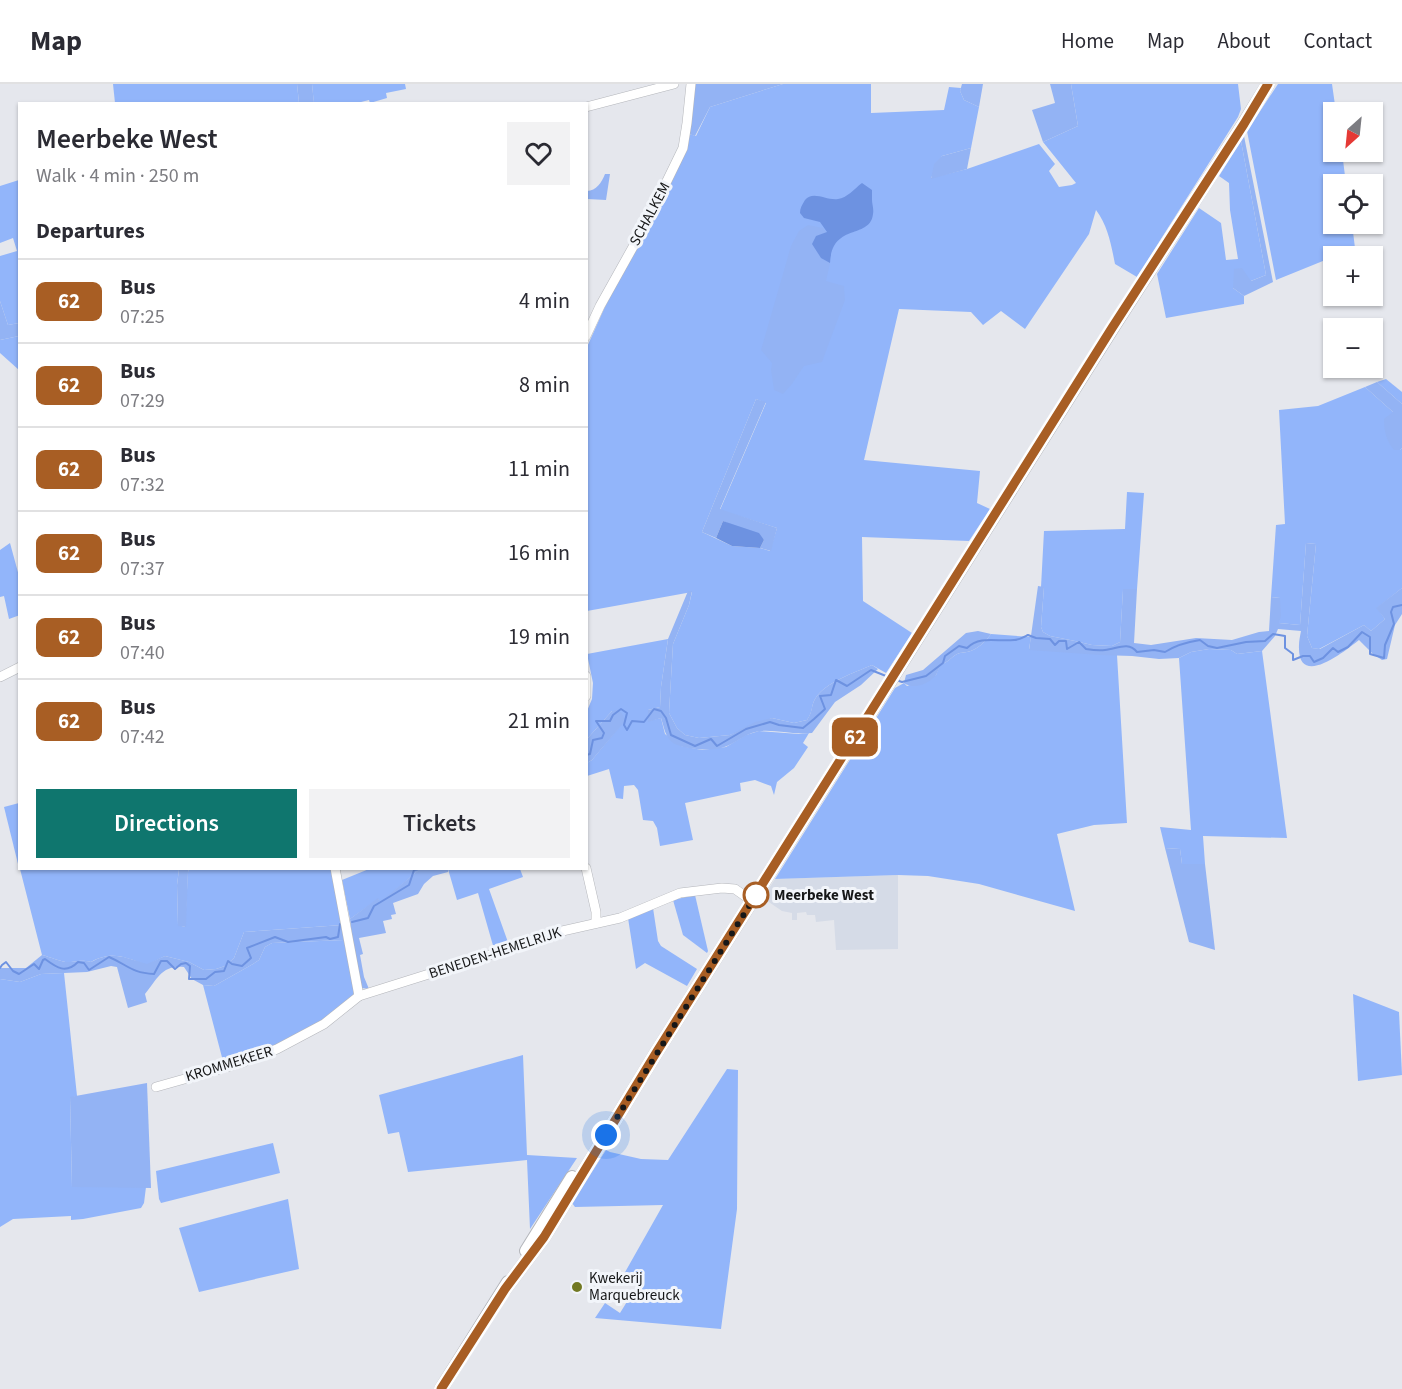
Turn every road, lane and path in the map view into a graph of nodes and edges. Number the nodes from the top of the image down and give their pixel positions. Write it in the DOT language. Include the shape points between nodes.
graph roads {
  1 [pos="674,84"];
  2 [pos="691,84"];
  3 [pos="1268,84"];
  4 [pos="588,106"];
  5 [pos="588,332"];
  6 [pos="18,668"];
  7 [pos="0,677"];
  8 [pos="335,870"];
  9 [pos="586,870"];
  10 [pos="752,901"];
  11 [pos="596,923"];
  12 [pos="360,996"];
  13 [pos="156,1087"];
  14 [pos="441,1389"];
  1 -- 4 [label="street"];
  2 -- 5 [label="street, SCHALKEM" via="683,148"];
  3 -- 10 [label="main road"];
  6 -- 7 [label="street"];
  8 -- 12 [label="street"];
  9 -- 11 [label="street"];
  10 -- 11 [label="street, BENEDEN-HEMELRIJK" via="735,889 680,893 620,918"];
  10 -- 14 [label="main road" via="544,1237 505,1289"];
  11 -- 12 [label="street, BENEDEN-HEMELRIJK" via="549,934"];
  12 -- 13 [label="street, KROMMEKEER" via="324,1024 278,1049"];
}
